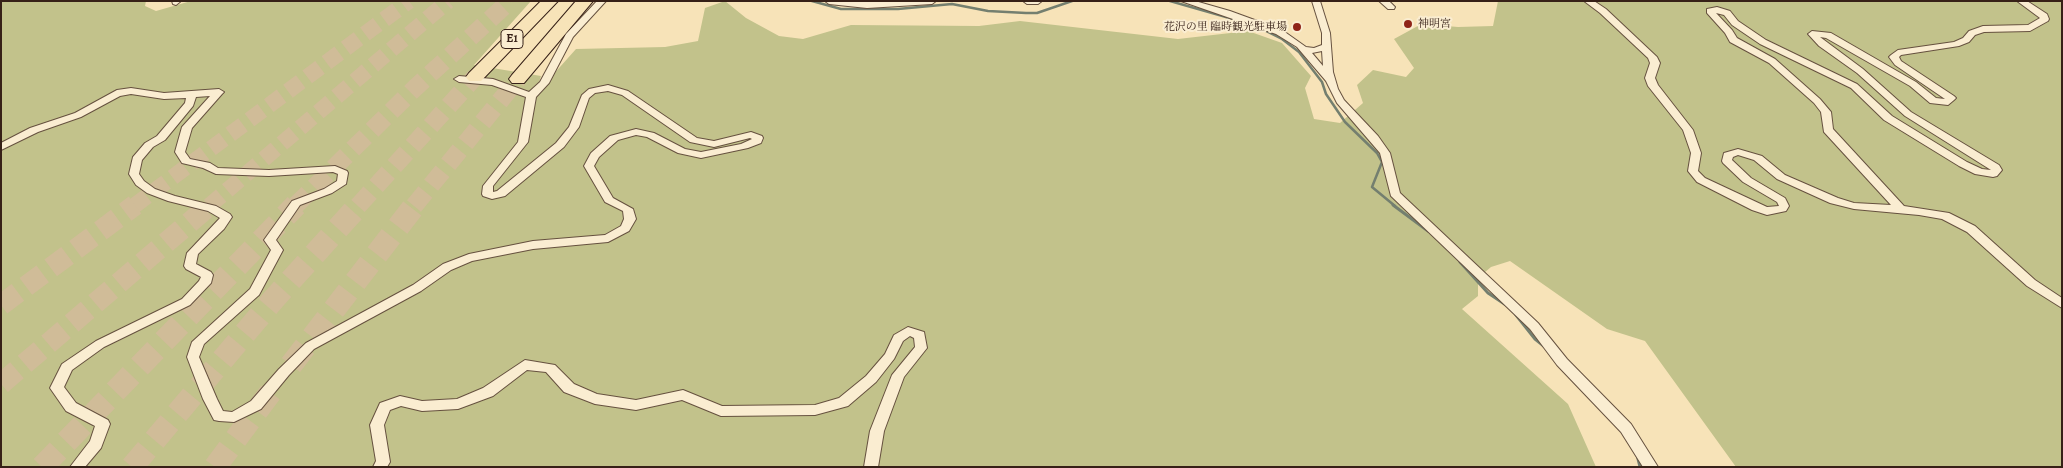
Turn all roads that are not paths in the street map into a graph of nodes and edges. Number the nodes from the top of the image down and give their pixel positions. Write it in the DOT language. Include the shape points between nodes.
graph roads {
  1 [pos="550,1"];
  2 [pos="584,1"];
  3 [pos="602,1"];
  4 [pos="829,1"];
  5 [pos="932,1"];
  6 [pos="1028,1"];
  7 [pos="1038,1"];
  8 [pos="1185,1"];
  9 [pos="1224,1"];
  10 [pos="1316,1"];
  11 [pos="1588,1"];
  12 [pos="2021,1"];
  13 [pos="1220,11"];
  14 [pos="1328,46"];
  15 [pos="1303,49"];
  16 [pos="1292,50"];
  17 [pos="467,78"];
  18 [pos="518,79"];
  19 [pos="1329,80"];
  20 [pos="192,95"];
  21 [pos="530,96"];
  22 [pos="1,147"];
  23 [pos="1901,210"];
  24 [pos="1999,254"];
  25 [pos="2062,304"];
  26 [pos="2062,312"];
  27 [pos="78,467"];
  28 [pos="380,467"];
  29 [pos="871,467"];
  30 [pos="1651,467"];
  1 -- 17 [label="highway, E1"];
  2 -- 18 [label="highway, E1"];
  3 -- 21 [label="street" via="569,36 544,82"];
  4 -- 5 [label="street" via="875,5"];
  6 -- 7 [label="street"];
  8 -- 13 [label="street"];
  9 -- 13 [label="street"];
  10 -- 14 [label="street"];
  11 -- 23 [label="street" via="1652,57 1655,63 1650,78 1653,86 1688,130 1696,154 1692,171 1701,180 1756,208 1767,211 1782,209 1781,200 1747,180 1727,161 1728,155 1738,152 1758,158 1781,177 1834,201"];
  12 -- 23 [label="street" via="2045,19 2030,28 1983,29 1956,44 1898,53 1894,57 1898,63 1951,98 1948,102 1932,101 1913,84 1828,35 1812,34 1908,114 1995,167 1997,170 1993,174 1979,172 1963,164 1888,118 1854,86 1763,42 1735,23 1727,13 1710,12 1733,40 1772,62 1817,101 1826,112 1828,130"];
  13 -- 15 [label="street" via="1279,32"];
  14 -- 15 [label="street"];
  14 -- 19 [label="street"];
  15 -- 16 [label="street"];
  15 -- 19 [label="street"];
  17 -- 21 [label="street" via="493,82"];
  19 -- 30 [label="street" via="1340,100 1385,153 1392,186 1402,202 1534,326 1562,362 1626,428"];
  20 -- 21 [label="street" via="219,92 186,127 180,152 186,161 206,165 216,171 335,169 343,173 342,182 328,191 296,203 270,240 277,250 254,292 198,342 193,357 210,399 219,416 234,417 256,405 310,346 417,288 447,268 469,258 533,245 608,238 625,228 630,219 628,209 609,200 589,166 595,155 614,138 636,132 650,135 682,151 701,155 744,146 758,138 751,135 714,144 694,140 625,93 608,88 592,91 585,97 574,127 560,145 502,194 487,194 488,186 523,142"];
  20 -- 22 [label="street" via="117,93 78,115 34,130"];
  20 -- 27 [label="street" via="190,104 161,138 149,145 137,159 134,174 151,190 172,199 212,208 226,217 193,253 190,266 207,275 206,283 186,302 100,344 67,367 57,388 71,407 103,424 96,444"];
  23 -- 24 [label="street" via="1945,216 1971,229"];
  24 -- 25 [label="street" via="2031,283"];
  24 -- 26 [label="street" via="2010,274"];
  28 -- 29 [label="street" via="383,462 377,425 385,407 400,401 422,406 458,404 488,392 525,365 550,368 569,388 595,399 636,405 683,395 720,410 815,410 843,402 871,379 890,356 898,338 908,331 920,335 921,348 898,375 877,431"];
}
